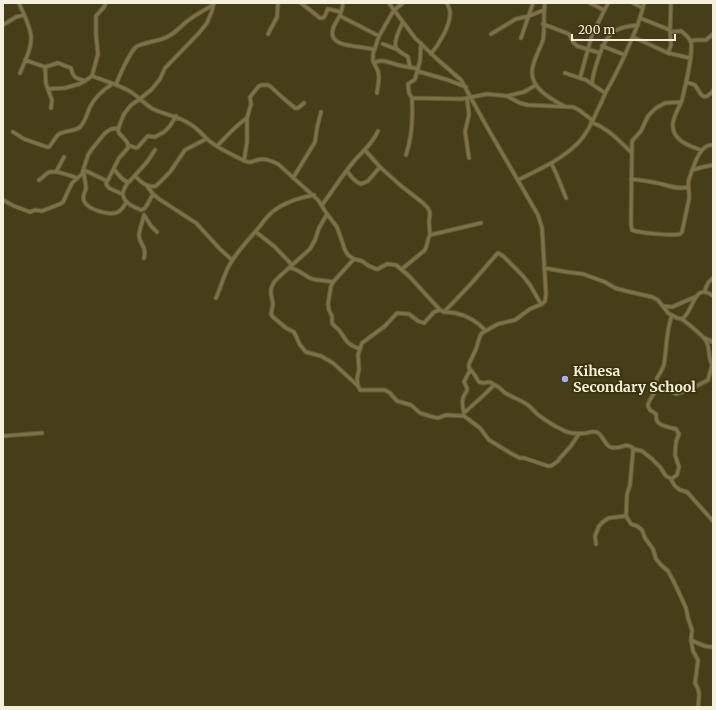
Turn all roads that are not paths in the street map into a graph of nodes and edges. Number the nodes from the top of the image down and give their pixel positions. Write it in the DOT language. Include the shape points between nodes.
graph roads {
  1 [pos="19,3"];
  2 [pos="106,3"];
  3 [pos="278,3"];
  4 [pos="301,3"];
  5 [pos="343,3"];
  6 [pos="389,3"];
  7 [pos="403,3"];
  8 [pos="447,3"];
  9 [pos="533,3"];
  10 [pos="545,3"];
  11 [pos="590,3"];
  12 [pos="608,3"];
  13 [pos="633,3"];
  14 [pos="644,3"];
  15 [pos="671,3"];
  16 [pos="214,4"];
  17 [pos="643,8"];
  18 [pos="394,10"];
  19 [pos="544,10"];
  20 [pos="604,10"];
  21 [pos="340,14"];
  22 [pos="24,15"];
  23 [pos="529,16"];
  24 [pos="640,18"];
  25 [pos="403,22"];
  26 [pos="543,24"];
  27 [pos="3,25"];
  28 [pos="638,25"];
  29 [pos="670,31"];
  30 [pos="268,34"];
  31 [pos="491,34"];
  32 [pos="713,34"];
  33 [pos="379,36"];
  34 [pos="633,37"];
  35 [pos="521,38"];
  36 [pos="690,41"];
  37 [pos="421,43"];
  38 [pos="383,44"];
  39 [pos="670,45"];
  40 [pos="602,46"];
  41 [pos="397,49"];
  42 [pos="587,49"];
  43 [pos="374,50"];
  44 [pos="600,53"];
  45 [pos="668,53"];
  46 [pos="431,54"];
  47 [pos="673,54"];
  48 [pos="625,55"];
  49 [pos="690,58"];
  50 [pos="25,60"];
  51 [pos="374,63"];
  52 [pos="45,67"];
  53 [pos="410,67"];
  54 [pos="418,70"];
  55 [pos="20,73"];
  56 [pos="565,73"];
  57 [pos="92,76"];
  58 [pos="580,78"];
  59 [pos="85,81"];
  60 [pos="686,82"];
  61 [pos="592,83"];
  62 [pos="114,84"];
  63 [pos="536,85"];
  64 [pos="466,88"];
  65 [pos="48,89"];
  66 [pos="713,91"];
  67 [pos="377,93"];
  68 [pos="605,93"];
  69 [pos="507,96"];
  70 [pos="412,98"];
  71 [pos="469,98"];
  72 [pos="140,99"];
  73 [pos="681,102"];
  74 [pos="304,103"];
  75 [pos="564,106"];
  76 [pos="52,108"];
  77 [pos="321,112"];
  78 [pos="176,116"];
  79 [pos="247,118"];
  80 [pos="592,121"];
  81 [pos="118,128"];
  82 [pos="378,131"];
  83 [pos="13,132"];
  84 [pos="206,139"];
  85 [pos="128,145"];
  86 [pos="713,145"];
  87 [pos="217,146"];
  88 [pos="155,150"];
  89 [pos="365,150"];
  90 [pos="701,150"];
  91 [pos="632,152"];
  92 [pos="406,155"];
  93 [pos="64,157"];
  94 [pos="469,158"];
  95 [pos="244,161"];
  96 [pos="551,163"];
  97 [pos="713,165"];
  98 [pos="380,167"];
  99 [pos="114,169"];
  100 [pos="84,170"];
  101 [pos="692,170"];
  102 [pos="56,172"];
  103 [pos="347,172"];
  104 [pos="135,176"];
  105 [pos="77,178"];
  106 [pos="293,178"];
  107 [pos="632,179"];
  108 [pos="39,180"];
  109 [pos="518,180"];
  110 [pos="107,181"];
  111 [pos="128,182"];
  112 [pos="147,186"];
  113 [pos="688,187"];
  114 [pos="122,194"];
  115 [pos="153,194"];
  116 [pos="314,195"];
  117 [pos="566,198"];
  118 [pos="3,200"];
  119 [pos="127,202"];
  120 [pos="322,205"];
  121 [pos="143,209"];
  122 [pos="327,214"];
  123 [pos="144,215"];
  124 [pos="481,223"];
  125 [pos="157,232"];
  126 [pos="256,232"];
  127 [pos="430,235"];
  128 [pos="144,258"];
  129 [pos="354,259"];
  130 [pos="232,260"];
  131 [pos="292,265"];
  132 [pos="289,268"];
  133 [pos="544,268"];
  134 [pos="402,269"];
  135 [pos="713,278"];
  136 [pos="332,282"];
  137 [pos="704,292"];
  138 [pos="713,296"];
  139 [pos="696,297"];
  140 [pos="216,298"];
  141 [pos="541,304"];
  142 [pos="663,306"];
  143 [pos="442,311"];
  144 [pos="672,315"];
  145 [pos="682,319"];
  146 [pos="485,330"];
  147 [pos="705,338"];
  148 [pos="713,342"];
  149 [pos="360,349"];
  150 [pos="712,365"];
  151 [pos="470,370"];
  152 [pos="357,384"];
  153 [pos="494,385"];
  154 [pos="655,389"];
  155 [pos="463,414"];
  156 [pos="42,432"];
  157 [pos="579,434"];
  158 [pos="3,436"];
  159 [pos="633,449"];
  160 [pos="671,479"];
  161 [pos="626,516"];
  162 [pos="713,521"];
  163 [pos="596,544"];
  164 [pos="691,640"];
  165 [pos="713,647"];
  166 [pos="698,707"];
  1 -- 22 [label="street"];
  2 -- 57 [label="street" via="96,16 98,54"];
  3 -- 30 [label="street" via="277,17"];
  4 -- 21 [label="street" via="320,18 325,16 328,10"];
  5 -- 21 [label="street"];
  6 -- 18 [label="street"];
  7 -- 18 [label="street"];
  8 -- 46 [label="street" via="450,17 442,38"];
  9 -- 23 [label="street"];
  10 -- 19 [label="street"];
  11 -- 20 [label="street"];
  12 -- 20 [label="street"];
  13 -- 17 [label="street"];
  14 -- 17 [label="street"];
  15 -- 29 [label="street"];
  16 -- 62 [label="street" via="171,35 135,47"];
  16 -- 72 [label="street" via="198,34"];
  17 -- 24 [label="street"];
  18 -- 25 [label="street"];
  18 -- 33 [label="street"];
  19 -- 23 [label="street"];
  19 -- 26 [label="street"];
  20 -- 42 [label="street"];
  21 -- 33 [label="street"];
  21 -- 43 [label="street" via="332,31 334,39 350,46"];
  22 -- 27 [label="street"];
  22 -- 50 [label="street" via="31,34"];
  23 -- 31 [label="street" via="516,19"];
  23 -- 35 [label="street"];
  24 -- 28 [label="street"];
  24 -- 29 [label="street"];
  25 -- 37 [label="street"];
  25 -- 41 [label="street" via="398,31"];
  26 -- 42 [label="street" via="569,34 574,43"];
  26 -- 63 [label="street" via="542,40 532,68"];
  28 -- 34 [label="street"];
  28 -- 40 [label="street" via="616,30 608,36"];
  29 -- 36 [label="street" via="681,31"];
  29 -- 39 [label="street"];
  32 -- 36 [label="street" via="706,40"];
  33 -- 43 [label="street"];
  34 -- 45 [label="street"];
  34 -- 48 [label="street"];
  36 -- 49 [label="street"];
  37 -- 46 [label="street"];
  37 -- 54 [label="street"];
  38 -- 41 [label="street"];
  39 -- 45 [label="street"];
  39 -- 47 [label="street"];
  40 -- 44 [label="street"];
  40 -- 48 [label="street"];
  41 -- 53 [label="street" via="408,57"];
  42 -- 44 [label="street"];
  42 -- 58 [label="street"];
  43 -- 51 [label="street"];
  44 -- 61 [label="street"];
  45 -- 47 [label="street"];
  46 -- 64 [label="street" via="461,80"];
  47 -- 49 [label="street"];
  48 -- 68 [label="street"];
  49 -- 60 [label="street"];
  50 -- 52 [label="street"];
  50 -- 55 [label="street"];
  51 -- 53 [label="street" via="383,61"];
  51 -- 67 [label="street" via="379,74"];
  52 -- 59 [label="street" via="61,63 71,68 73,76"];
  52 -- 65 [label="street"];
  53 -- 54 [label="street"];
  54 -- 64 [label="street"];
  54 -- 70 [label="street" via="414,80 408,84"];
  56 -- 58 [label="street"];
  57 -- 59 [label="street"];
  57 -- 62 [label="street"];
  58 -- 61 [label="street"];
  59 -- 65 [label="street" via="65,88"];
  60 -- 66 [label="street" via="695,85 703,96"];
  60 -- 73 [label="street"];
  61 -- 68 [label="street"];
  62 -- 72 [label="street"];
  62 -- 83 [label="street" via="95,100 80,126 59,134 49,147 24,139"];
  63 -- 69 [label="street" via="524,92"];
  63 -- 75 [label="street" via="547,96"];
  64 -- 71 [label="street"];
  65 -- 76 [label="street"];
  68 -- 80 [label="street"];
  69 -- 71 [label="street" via="487,94"];
  69 -- 75 [label="street" via="528,106"];
  70 -- 71 [label="street"];
  70 -- 92 [label="street" via="412,129"];
  71 -- 94 [label="street" via="466,128"];
  71 -- 109 [label="street"];
  72 -- 78 [label="street" via="153,109"];
  72 -- 81 [label="street" via="127,109"];
  73 -- 90 [label="street" via="673,123 674,131 681,141"];
  73 -- 91 [label="street" via="665,103 651,112 641,131 632,141"];
  74 -- 79 [label="street" via="295,108 268,85 262,85 250,97"];
  75 -- 80 [label="street" via="575,108"];
  77 -- 106 [label="street" via="315,142"];
  78 -- 84 [label="street" via="192,125"];
  78 -- 85 [label="street" via="167,129 155,137 148,136 137,148"];
  79 -- 87 [label="street"];
  79 -- 95 [label="street"];
  80 -- 91 [label="street" via="605,128"];
  80 -- 96 [label="street" via="579,142"];
  81 -- 85 [label="street"];
  81 -- 100 [label="street" via="111,129 101,137 88,155"];
  82 -- 89 [label="street"];
  84 -- 87 [label="street"];
  84 -- 112 [label="street" via="185,150 159,184 154,187"];
  85 -- 99 [label="street"];
  86 -- 90 [label="street" via="709,144"];
  87 -- 95 [label="street"];
  88 -- 104 [label="street"];
  89 -- 98 [label="street"];
  89 -- 103 [label="street"];
  90 -- 101 [label="street"];
  91 -- 107 [label="street"];
  93 -- 102 [label="street"];
  95 -- 106 [label="street" via="274,162"];
  96 -- 109 [label="street"];
  96 -- 117 [label="street"];
  97 -- 101 [label="street"];
  98 -- 103 [label="street" via="368,181 361,184"];
  98 -- 127 [label="street" via="428,208"];
  99 -- 110 [label="street"];
  99 -- 111 [label="street"];
  100 -- 105 [label="street"];
  100 -- 110 [label="street"];
  100 -- 119 [label="street" via="86,188 83,199 90,208 113,213"];
  101 -- 113 [label="street"];
  102 -- 105 [label="street"];
  102 -- 108 [label="street" via="51,172"];
  103 -- 120 [label="street"];
  104 -- 111 [label="street"];
  104 -- 112 [label="street"];
  105 -- 118 [label="street" via="62,202 42,211 28,211"];
  106 -- 116 [label="street"];
  107 -- 113 [label="street" via="674,188"];
  107 -- 113 [label="street" via="631,228 638,232 680,234 690,194"];
  109 -- 133 [label="street" via="540,220"];
  110 -- 114 [label="street" via="109,188"];
  111 -- 114 [label="street"];
  112 -- 115 [label="street"];
  114 -- 119 [label="street"];
  115 -- 121 [label="street"];
  115 -- 130 [label="street" via="196,223"];
  116 -- 120 [label="street"];
  116 -- 126 [label="street" via="280,207 270,214"];
  119 -- 121 [label="street"];
  120 -- 122 [label="street"];
  121 -- 123 [label="street"];
  122 -- 129 [label="street" via="337,227 348,255"];
  122 -- 131 [label="street" via="310,249"];
  123 -- 125 [label="street"];
  123 -- 128 [label="street" via="139,233"];
  124 -- 127 [label="street"];
  126 -- 130 [label="street"];
  126 -- 131 [label="street"];
  127 -- 134 [label="street" via="425,250"];
  129 -- 134 [label="street" via="376,269 391,264"];
  129 -- 136 [label="street"];
  130 -- 140 [label="street"];
  131 -- 132 [label="street"];
  132 -- 136 [label="street" via="294,268 314,280"];
  132 -- 152 [label="street" via="274,282 271,289 271,314 294,332 306,352 334,363"];
  133 -- 141 [label="street" via="546,294 545,301"];
  133 -- 142 [label="street" via="583,274 615,288 655,298"];
  134 -- 143 [label="street"];
  135 -- 137 [label="street"];
  136 -- 149 [label="street" via="328,304 332,323 349,345"];
  137 -- 138 [label="street"];
  137 -- 139 [label="street"];
  139 -- 142 [label="street" via="672,306"];
  139 -- 145 [label="street" via="688,314"];
  141 -- 143 [label="street" via="523,276 498,253 469,286"];
  141 -- 146 [label="street" via="515,320"];
  142 -- 144 [label="street"];
  143 -- 146 [label="street" via="470,318"];
  143 -- 149 [label="street" via="432,314 424,323 409,314 397,313 385,326 363,341"];
  144 -- 145 [label="street"];
  144 -- 154 [label="street" via="667,333 664,365"];
  145 -- 147 [label="street"];
  146 -- 151 [label="street" via="480,334 476,350 468,364"];
  147 -- 148 [label="street"];
  147 -- 150 [label="street"];
  149 -- 152 [label="street"];
  150 -- 154 [label="street" via="708,380 690,390 676,394"];
  151 -- 153 [label="street" via="479,382 490,382"];
  151 -- 155 [label="street" via="464,382 467,393 463,399"];
  152 -- 155 [label="street" via="362,390 385,390 397,401 411,405 420,413 433,417"];
  153 -- 155 [label="street"];
  153 -- 157 [label="street" via="530,406 548,422 570,433"];
  154 -- 160 [label="street" via="648,401 648,407 656,414 658,423 676,429 679,434 675,443 675,455 679,466 677,475"];
  155 -- 157 [label="street" via="478,426 489,440 520,458 550,467 558,461"];
  156 -- 158 [label="street"];
  157 -- 159 [label="street" via="597,432 608,445 616,448 626,445"];
  159 -- 160 [label="street" via="642,451"];
  159 -- 161 [label="street"];
  160 -- 162 [label="street" via="674,485 687,492"];
  161 -- 163 [label="street" via="604,521 595,536"];
  161 -- 164 [label="street" via="631,524 642,530 656,559 674,582 686,608 692,630"];
  164 -- 165 [label="street" via="703,646"];
  164 -- 166 [label="street" via="698,660 695,682 699,692"];
}
